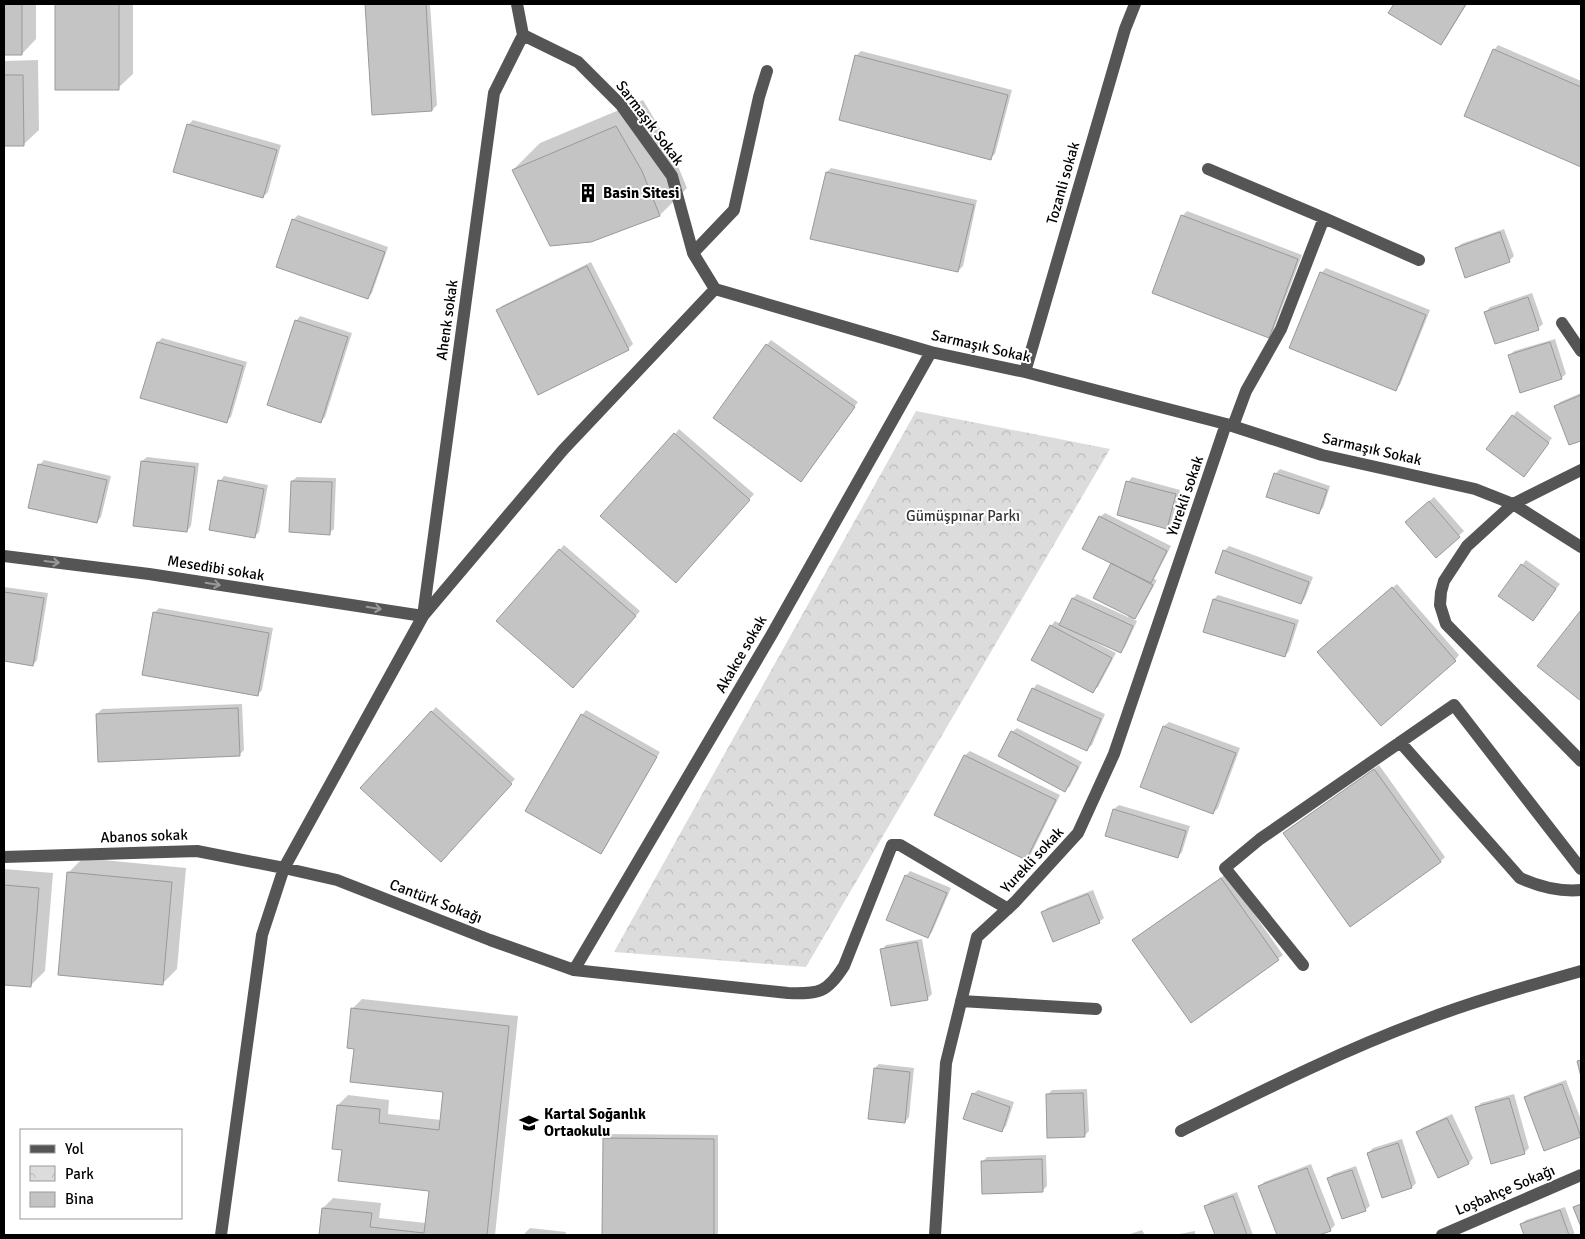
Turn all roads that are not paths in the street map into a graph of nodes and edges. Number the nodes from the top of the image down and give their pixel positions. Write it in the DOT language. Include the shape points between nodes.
graph roads {
  1 [pos="517,4"];
  2 [pos="1135,4"];
  3 [pos="523,35"];
  4 [pos="767,71"];
  5 [pos="1208,169"];
  6 [pos="1324,218"];
  7 [pos="694,253"];
  8 [pos="1419,260"];
  9 [pos="715,290"];
  10 [pos="1562,323"];
  11 [pos="1581,351"];
  12 [pos="931,352"];
  13 [pos="1025,372"];
  14 [pos="1230,425"];
  15 [pos="1581,470"];
  16 [pos="1513,504"];
  17 [pos="1581,547"];
  18 [pos="4,556"];
  19 [pos="423,616"];
  20 [pos="1400,742"];
  21 [pos="1581,761"];
  22 [pos="4,857"];
  23 [pos="284,868"];
  24 [pos="1581,869"];
  25 [pos="1581,890"];
  26 [pos="1008,909"];
  27 [pos="1303,965"];
  28 [pos="574,970"];
  29 [pos="1581,971"];
  30 [pos="961,1001"];
  31 [pos="1096,1009"];
  32 [pos="1181,1131"];
  33 [pos="1581,1175"];
  34 [pos="221,1235"];
  35 [pos="935,1235"];
  36 [pos="1442,1235"];
  1 -- 3 [label="street"];
  2 -- 13 [label="street, Tozanli sokak"];
  3 -- 7 [label="street, Sarmaşık Sokak" via="578,62 621,105 672,176"];
  3 -- 19 [label="street, Ahenk sokak" via="494,93"];
  4 -- 7 [label="street" via="734,210"];
  5 -- 6 [label="street"];
  6 -- 8 [label="street"];
  6 -- 14 [label="street, Yurekli sokak" via="1281,329"];
  7 -- 9 [label="street, Sarmaşık Sokak"];
  9 -- 12 [label="street, Sarmaşık Sokak"];
  9 -- 19 [label="street" via="563,450"];
  10 -- 11 [label="street"];
  12 -- 13 [label="street, Sarmaşık Sokak"];
  12 -- 28 [label="street, Akakce sokak" via="772,634"];
  13 -- 14 [label="street, Sarmaşık Sokak"];
  14 -- 16 [label="street, Sarmaşık Sokak" via="1322,455 1475,489"];
  14 -- 26 [label="street, Yurekli sokak" via="1114,754 1078,833"];
  15 -- 16 [label="street"];
  16 -- 17 [label="street, Sarmaşık Sokak"];
  16 -- 21 [label="street" via="1467,546 1444,581 1440,605 1442,615 1446,624"];
  18 -- 19 [label="street, Mesedibi sokak, one-way" via="149,574"];
  19 -- 23 [label="street"];
  20 -- 24 [label="street" via="1454,706"];
  20 -- 25 [label="street" via="1520,878 1548,889"];
  20 -- 27 [label="street" via="1260,839 1225,868"];
  22 -- 23 [label="street, Abanos sokak" via="197,851"];
  23 -- 28 [label="street, Cantürk Sokağı" via="337,880"];
  23 -- 34 [label="street" via="262,935"];
  26 -- 28 [label="street, Cantürk Sokağı" via="900,845 892,845 844,966 824,989 788,993"];
  26 -- 30 [label="street, Yurekli sokak" via="977,937"];
  29 -- 32 [label="street" via="1423,1020 1288,1078"];
  30 -- 31 [label="street"];
  30 -- 35 [label="street, Yurekli sokak" via="946,1063"];
  33 -- 36 [label="street, Loşbahçe Sokağı"];
}
